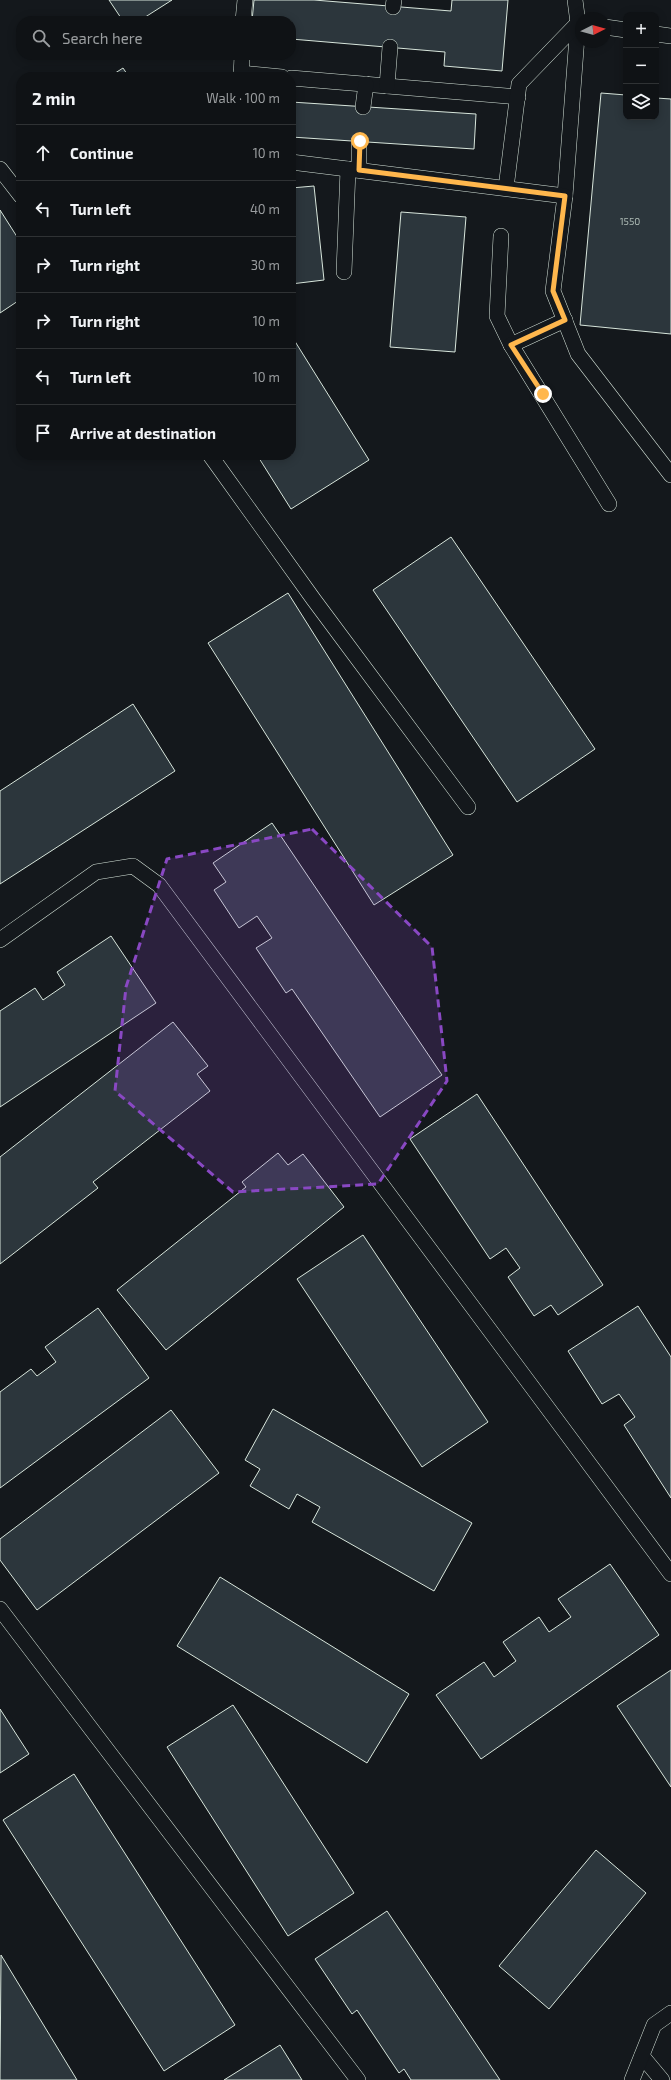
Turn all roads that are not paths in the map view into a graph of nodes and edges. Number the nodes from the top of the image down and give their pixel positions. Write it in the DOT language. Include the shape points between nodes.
graph roads {
  1 [pos="244,0"];
  2 [pos="575,0"];
  3 [pos="577,12"];
  4 [pos="243,16"];
  5 [pos="575,27"];
  6 [pos="611,28"];
  7 [pos="623,30"];
  8 [pos="659,34"];
  9 [pos="671,36"];
  10 [pos="390,47"];
  11 [pos="577,48"];
  12 [pos="242,60"];
  13 [pos="241,72"];
  14 [pos="296,78"];
  15 [pos="366,84"];
  16 [pos="387,86"];
  17 [pos="518,96"];
  18 [pos="363,107"];
  19 [pos="360,141"];
  20 [pos="296,163"];
  21 [pos="0,169"];
  22 [pos="354,170"];
  23 [pos="506,188"];
  24 [pos="16,190"];
  25 [pos="565,196"];
  26 [pos="501,236"];
  27 [pos="344,272"];
  28 [pos="565,320"];
  29 [pos="511,345"];
  30 [pos="214,460"];
  31 [pos="671,475"];
  32 [pos="609,504"];
  33 [pos="468,808"];
  34 [pos="0,940"];
  35 [pos="671,1574"];
  36 [pos="0,1609"];
  37 [pos="671,2013"];
  38 [pos="642,2056"];
  39 [pos="358,2080"];
  40 [pos="632,2080"];
  41 [pos="662,2080"];
  1 -- 4 [label="lane"];
  2 -- 3 [label="lane"];
  5 -- 17 [label="lane" via="519,84"];
  6 -- 7 [label="lane"];
  8 -- 9 [label="lane"];
  10 -- 16 [label="lane"];
  11 -- 25 [label="lane"];
  12 -- 13 [label="lane"];
  14 -- 15 [label="lane"];
  15 -- 16 [label="lane"];
  15 -- 18 [label="lane"];
  16 -- 17 [label="lane"];
  17 -- 23 [label="lane"];
  19 -- 22 [label="lane"];
  20 -- 22 [label="lane"];
  21 -- 24 [label="lane"];
  22 -- 23 [label="lane"];
  22 -- 27 [label="lane"];
  23 -- 25 [label="lane"];
  25 -- 28 [label="lane" via="553,291"];
  26 -- 29 [label="lane" via="496,316"];
  28 -- 29 [label="lane"];
  28 -- 31 [label="lane" via="578,354"];
  29 -- 32 [label="lane"];
  30 -- 33 [label="lane"];
  34 -- 35 [label="lane" via="96,872 133,866 159,885"];
  36 -- 39 [label="lane"];
  37 -- 38 [label="lane" via="654,2025"];
  38 -- 40 [label="lane"];
  38 -- 41 [label="lane"];
}
